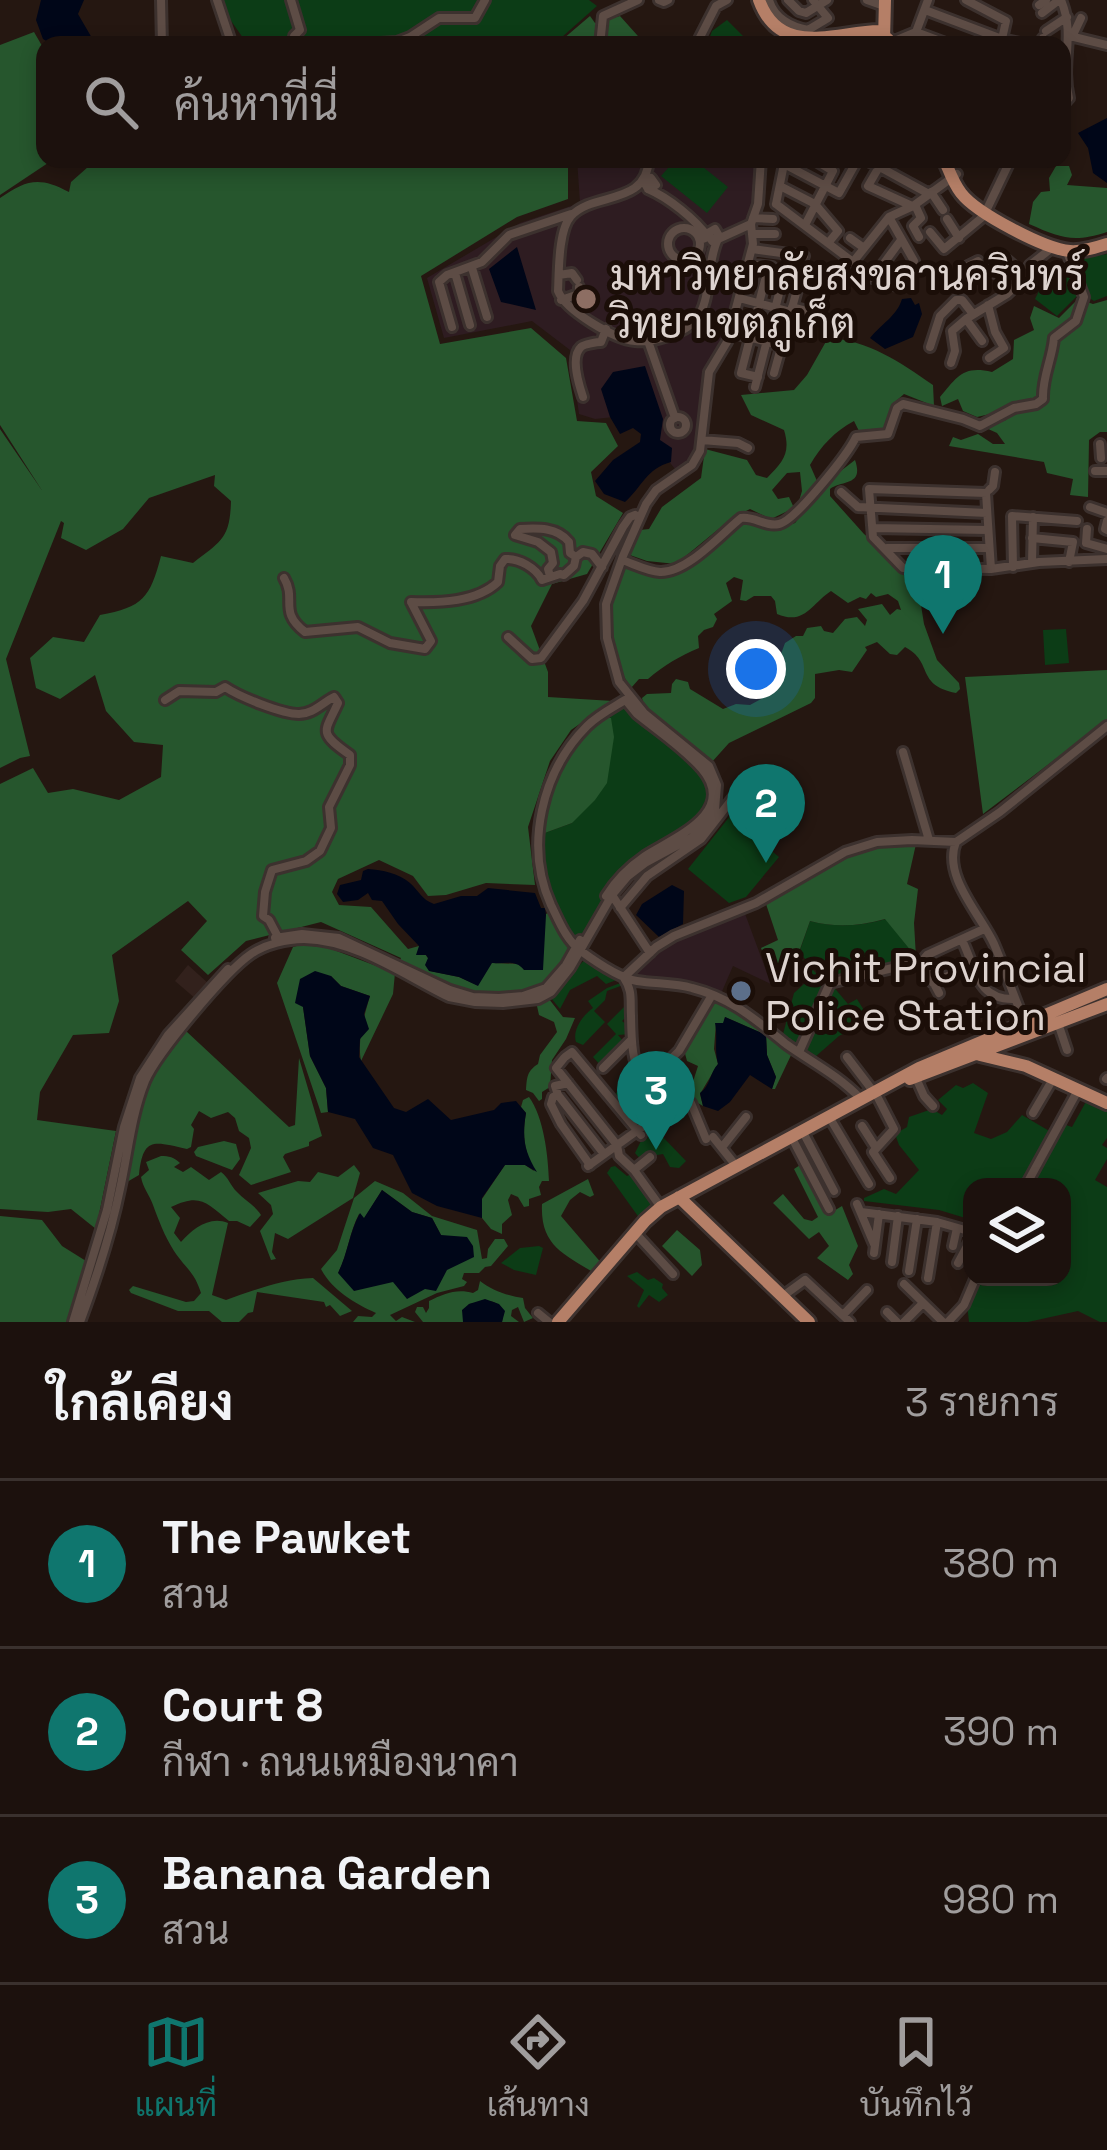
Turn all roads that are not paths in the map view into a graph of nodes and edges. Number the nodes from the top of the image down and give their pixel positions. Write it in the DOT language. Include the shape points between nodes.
graph roads {
  1 [pos="161,0"];
  2 [pos="217,0"];
  3 [pos="291,0"];
  4 [pos="485,0"];
  5 [pos="638,0"];
  6 [pos="658,0"];
  7 [pos="668,0"];
  8 [pos="727,0"];
  9 [pos="787,0"];
  10 [pos="868,0"];
  11 [pos="966,0"];
  12 [pos="1060,0"];
  13 [pos="820,2"];
  14 [pos="712,3"];
  15 [pos="763,4"];
  16 [pos="926,5"];
  17 [pos="884,6"];
  18 [pos="1042,6"];
  19 [pos="1067,17"];
  20 [pos="829,18"];
  21 [pos="1081,18"];
  22 [pos="916,32"];
  23 [pos="163,36"];
  24 [pos="229,36"];
  25 [pos="294,36"];
  26 [pos="413,36"];
  27 [pos="601,36"];
  28 [pos="699,36"];
  29 [pos="783,36"];
  30 [pos="794,36"];
  31 [pos="836,36"];
  32 [pos="885,36"];
  33 [pos="895,36"];
  34 [pos="918,36"];
  35 [pos="927,36"];
  36 [pos="995,36"];
  37 [pos="1003,36"];
  38 [pos="1046,36"];
  39 [pos="1071,36"];
  40 [pos="1107,45"];
  41 [pos="651,168"];
  42 [pos="760,168"];
  43 [pos="783,168"];
  44 [pos="796,168"];
  45 [pos="828,168"];
  46 [pos="856,168"];
  47 [pos="878,168"];
  48 [pos="881,168"];
  49 [pos="951,168"];
  50 [pos="1007,168"];
  51 [pos="954,176"];
  52 [pos="651,183"];
  53 [pos="825,185"];
  54 [pos="780,186"];
  55 [pos="930,193"];
  56 [pos="758,204"];
  57 [pos="776,204"];
  58 [pos="815,204"];
  59 [pos="914,206"];
  60 [pos="986,212"];
  61 [pos="572,214"];
  62 [pos="890,217"];
  63 [pos="773,219"];
  64 [pos="551,221"];
  65 [pos="752,224"];
  66 [pos="805,225"];
  67 [pos="564,228"];
  68 [pos="930,232"];
  69 [pos="776,234"];
  70 [pos="711,235"];
  71 [pos="919,237"];
  72 [pos="850,238"];
  73 [pos="959,239"];
  74 [pos="902,240"];
  75 [pos="1107,241"];
  76 [pos="829,242"];
  77 [pos="864,248"];
  78 [pos="752,249"];
  79 [pos="1060,249"];
  80 [pos="804,256"];
  81 [pos="748,264"];
  82 [pos="968,266"];
  83 [pos="772,267"];
  84 [pos="472,268"];
  85 [pos="454,273"];
  86 [pos="1023,274"];
  87 [pos="559,275"];
  88 [pos="783,278"];
  89 [pos="800,279"];
  90 [pos="765,280"];
  91 [pos="739,298"];
  92 [pos="561,300"];
  93 [pos="759,304"];
  94 [pos="988,304"];
  95 [pos="776,308"];
  96 [pos="807,311"];
  97 [pos="790,314"];
  98 [pos="488,317"];
  99 [pos="969,317"];
  100 [pos="470,325"];
  101 [pos="801,326"];
  102 [pos="452,327"];
  103 [pos="606,329"];
  104 [pos="730,332"];
  105 [pos="750,337"];
  106 [pos="648,341"];
  107 [pos="767,341"];
  108 [pos="982,341"];
  109 [pos="782,346"];
  110 [pos="930,347"];
  111 [pos="989,358"];
  112 [pos="951,363"];
  113 [pos="774,373"];
  114 [pos="583,397"];
  115 [pos="675,418"];
  116 [pos="701,440"];
  117 [pos="1100,444"];
  118 [pos="748,448"];
  119 [pos="1102,458"];
  120 [pos="1095,471"];
  121 [pos="1107,471"];
  122 [pos="995,472"];
  123 [pos="679,474"];
  124 [pos="989,490"];
  125 [pos="841,492"];
  126 [pos="858,507"];
  127 [pos="1090,507"];
  128 [pos="871,509"];
  129 [pos="986,513"];
  130 [pos="635,515"];
  131 [pos="1033,517"];
  132 [pos="1107,517"];
  133 [pos="1077,521"];
  134 [pos="1088,529"];
  135 [pos="873,530"];
  136 [pos="987,530"];
  137 [pos="1107,530"];
  138 [pos="1032,538"];
  139 [pos="886,548"];
  140 [pos="989,548"];
  141 [pos="1107,549"];
  142 [pos="576,556"];
  143 [pos="619,558"];
  144 [pos="1107,559"];
  145 [pos="1069,562"];
  146 [pos="1032,563"];
  147 [pos="1013,567"];
  148 [pos="602,568"];
  149 [pos="991,568"];
  150 [pos="550,577"];
  151 [pos="284,578"];
  152 [pos="508,637"];
  153 [pos="165,700"];
  154 [pos="625,700"];
  155 [pos="1107,726"];
  156 [pos="903,752"];
  157 [pos="695,758"];
  158 [pos="734,798"];
  159 [pos="928,840"];
  160 [pos="956,842"];
  161 [pos="612,895"];
  162 [pos="620,908"];
  163 [pos="984,929"];
  164 [pos="278,938"];
  165 [pos="962,940"];
  166 [pos="339,941"];
  167 [pos="578,949"];
  168 [pos="650,952"];
  169 [pos="922,961"];
  170 [pos="973,964"];
  171 [pos="234,966"];
  172 [pos="624,977"];
  173 [pos="933,983"];
  174 [pos="939,994"];
  175 [pos="712,995"];
  176 [pos="1015,999"];
  177 [pos="1094,1002"];
  178 [pos="1025,1023"];
  179 [pos="1058,1023"];
  180 [pos="632,1039"];
  181 [pos="1019,1039"];
  182 [pos="1067,1050"];
  183 [pos="799,1052"];
  184 [pos="848,1057"];
  185 [pos="974,1057"];
  186 [pos="1026,1066"];
  187 [pos="603,1067"];
  188 [pos="911,1077"];
  189 [pos="1053,1079"];
  190 [pos="647,1081"];
  191 [pos="568,1083"];
  192 [pos="1078,1090"];
  193 [pos="558,1095"];
  194 [pos="870,1095"];
  195 [pos="1107,1103"];
  196 [pos="933,1106"];
  197 [pos="1033,1114"];
  198 [pos="746,1117"];
  199 [pos="820,1117"];
  200 [pos="862,1126"];
  201 [pos="800,1139"];
  202 [pos="617,1145"];
  203 [pos="723,1146"];
  204 [pos="876,1148"];
  205 [pos="604,1154"];
  206 [pos="650,1157"];
  207 [pos="737,1167"];
  208 [pos="634,1170"];
  209 [pos="890,1178"];
  210 [pos="1030,1178"];
  211 [pos="869,1184"];
  212 [pos="834,1191"];
  213 [pos="677,1206"];
  214 [pos="829,1209"];
  215 [pos="879,1214"];
  216 [pos="898,1216"];
  217 [pos="917,1219"];
  218 [pos="938,1222"];
  219 [pos="957,1228"];
  220 [pos="963,1231"];
  221 [pos="638,1236"];
  222 [pos="953,1246"];
  223 [pos="963,1253"];
  224 [pos="892,1262"];
  225 [pos="958,1263"];
  226 [pos="747,1267"];
  227 [pos="910,1271"];
  228 [pos="673,1274"];
  229 [pos="928,1278"];
  230 [pos="904,1284"];
  231 [pos="972,1286"];
  232 [pos="867,1290"];
  233 [pos="782,1297"];
  234 [pos="923,1303"];
  235 [pos="886,1312"];
  236 [pos="538,1313"];
  237 [pos="78,1317"];
  238 [pos="846,1319"];
  239 [pos="557,1322"];
  240 [pos="804,1322"];
  241 [pos="900,1322"];
  242 [pos="946,1322"];
  1 -- 23 [label="street"];
  2 -- 24 [label="street"];
  3 -- 25 [label="street" via="300,30"];
  4 -- 26 [label="street" via="475,18 439,18"];
  5 -- 27 [label="street" via="603,16"];
  6 -- 7 [label="street"];
  8 -- 14 [label="street"];
  9 -- 13 [label="street" via="802,13"];
  9 -- 15 [label="street"];
  10 -- 17 [label="street"];
  11 -- 37 [label="street" via="1006,21"];
  12 -- 18 [label="street"];
  12 -- 19 [label="street"];
  13 -- 20 [label="street"];
  14 -- 28 [label="street"];
  15 -- 20 [label="street" via="796,28"];
  15 -- 29 [label="main road" via="767,24"];
  15 -- 30 [label="main road"];
  16 -- 22 [label="street"];
  16 -- 36 [label="street"];
  17 -- 32 [label="main road"];
  19 -- 38 [label="street"];
  19 -- 39 [label="street"];
  20 -- 31 [label="street"];
  21 -- 39 [label="street"];
  22 -- 33 [label="street"];
  22 -- 34 [label="street"];
  22 -- 35 [label="street"];
  39 -- 40 [label="street"];
  41 -- 52 [label="street"];
  42 -- 56 [label="street"];
  43 -- 54 [label="street"];
  44 -- 53 [label="street"];
  45 -- 53 [label="street"];
  46 -- 53 [label="street" via="839,193"];
  47 -- 59 [label="street" via="868,186"];
  48 -- 55 [label="street"];
  49 -- 51 [label="main road"];
  50 -- 60 [label="street"];
  51 -- 55 [label="street"];
  51 -- 60 [label="main road"];
  52 -- 61 [label="street"];
  52 -- 70 [label="street"];
  53 -- 58 [label="street"];
  54 -- 57 [label="street"];
  54 -- 58 [label="street"];
  55 -- 59 [label="street"];
  55 -- 73 [label="street"];
  56 -- 57 [label="street"];
  56 -- 65 [label="street"];
  57 -- 66 [label="street"];
  58 -- 66 [label="street"];
  58 -- 76 [label="street" via="838,231"];
  59 -- 62 [label="street"];
  59 -- 71 [label="street"];
  60 -- 73 [label="street"];
  60 -- 75 [label="main road" via="1069,245"];
  60 -- 79 [label="main road"];
  61 -- 64 [label="street"];
  61 -- 67 [label="street"];
  62 -- 74 [label="street"];
  62 -- 77 [label="street"];
  63 -- 65 [label="street"];
  64 -- 67 [label="street"];
  64 -- 84 [label="street" via="509,236"];
  65 -- 69 [label="street"];
  65 -- 70 [label="street"];
  65 -- 78 [label="street"];
  66 -- 76 [label="street"];
  67 -- 87 [label="street"];
  68 -- 73 [label="street" via="944,249"];
  70 -- 70 [label="street" via="690,260 669,249 681,229"];
  70 -- 106 [label="street" via="698,318"];
  72 -- 77 [label="street"];
  74 -- 74 [label="street" via="914,262 897,286 873,278"];
  75 -- 79 [label="main road"];
  76 -- 77 [label="street" via="853,262"];
  78 -- 80 [label="street"];
  78 -- 81 [label="street"];
  79 -- 86 [label="street"];
  79 -- 143 [label="street" via="1084,297 1076,321 1054,338 1036,404 977,426 903,404 890,432 856,437 785,522 741,518 670,571"];
  81 -- 83 [label="street"];
  81 -- 91 [label="street"];
  82 -- 86 [label="street" via="976,261 995,273 1005,258"];
  84 -- 85 [label="street"];
  84 -- 98 [label="street"];
  85 -- 100 [label="street"];
  85 -- 102 [label="street" via="440,282"];
  86 -- 94 [label="street"];
  87 -- 92 [label="street"];
  87 -- 92 [label="street" via="572,273 579,294"];
  88 -- 95 [label="street"];
  89 -- 97 [label="street"];
  90 -- 93 [label="street"];
  91 -- 93 [label="street"];
  91 -- 104 [label="street"];
  92 -- 103 [label="street"];
  93 -- 95 [label="street"];
  93 -- 105 [label="street"];
  94 -- 99 [label="street"];
  94 -- 111 [label="street" via="1004,346"];
  95 -- 97 [label="street"];
  95 -- 107 [label="street"];
  96 -- 97 [label="street"];
  97 -- 101 [label="street"];
  97 -- 109 [label="street"];
  99 -- 108 [label="street"];
  99 -- 110 [label="street" via="962,300 954,302"];
  99 -- 112 [label="street" via="952,331"];
  103 -- 106 [label="street"];
  103 -- 114 [label="street" via="601,342 577,354"];
  104 -- 105 [label="street"];
  104 -- 116 [label="street" via="709,372"];
  105 -- 107 [label="street"];
  105 -- 107 [label="street" via="741,373 756,382"];
  106 -- 115 [label="street"];
  107 -- 109 [label="street"];
  109 -- 113 [label="street"];
  116 -- 118 [label="street"];
  116 -- 123 [label="street" via="697,460"];
  117 -- 119 [label="street"];
  120 -- 121 [label="street"];
  122 -- 124 [label="street"];
  123 -- 130 [label="street" via="653,487"];
  123 -- 143 [label="street" via="656,490"];
  125 -- 126 [label="street"];
  126 -- 128 [label="street"];
  126 -- 135 [label="street"];
  127 -- 132 [label="street"];
  128 -- 129 [label="street"];
  128 -- 129 [label="street" via="869,488 986,493"];
  128 -- 135 [label="street"];
  129 -- 136 [label="street"];
  130 -- 143 [label="street"];
  130 -- 148 [label="street"];
  131 -- 133 [label="street"];
  131 -- 138 [label="street"];
  131 -- 147 [label="street" via="1012,515"];
  132 -- 137 [label="street"];
  134 -- 141 [label="street" via="1085,542"];
  135 -- 136 [label="street"];
  135 -- 139 [label="street"];
  136 -- 140 [label="street"];
  138 -- 145 [label="street" via="1073,542"];
  138 -- 146 [label="street"];
  139 -- 140 [label="street"];
  139 -- 149 [label="street" via="905,568"];
  140 -- 149 [label="street"];
  142 -- 148 [label="street" via="592,554"];
  142 -- 150 [label="street" via="564,575"];
  142 -- 150 [label="street" via="562,534 520,529 515,536 551,552"];
  143 -- 154 [label="street" via="602,601 602,636"];
  143 -- 157 [label="street" via="605,618 619,682"];
  144 -- 145 [label="street"];
  145 -- 146 [label="street"];
  146 -- 147 [label="street"];
  147 -- 149 [label="street"];
  148 -- 152 [label="street" via="541,658"];
  150 -- 151 [label="street" via="505,559 498,582 480,595 411,602 431,641 425,649 358,627 301,630"];
  153 -- 164 [label="street" via="179,691 225,688 298,714 334,697 338,703 326,728 350,765 320,851 272,870 263,916"];
  154 -- 157 [label="street"];
  154 -- 167 [label="street" via="569,747 540,820 543,885"];
  155 -- 160 [label="street"];
  156 -- 159 [label="street"];
  157 -- 161 [label="street" via="717,784 711,818"];
  157 -- 167 [label="street" via="711,786 706,814 622,875"];
  158 -- 162 [label="street" via="701,839 646,876"];
  159 -- 160 [label="street"];
  159 -- 168 [label="street" via="845,852"];
  160 -- 163 [label="street" via="958,880"];
  161 -- 162 [label="street"];
  161 -- 167 [label="street"];
  162 -- 168 [label="street"];
  163 -- 165 [label="street"];
  163 -- 176 [label="street"];
  164 -- 166 [label="street"];
  164 -- 171 [label="street"];
  165 -- 169 [label="street"];
  165 -- 170 [label="street"];
  166 -- 167 [label="street" via="450,991 499,998 545,988"];
  166 -- 171 [label="street" via="279,942"];
  167 -- 172 [label="street"];
  168 -- 172 [label="street"];
  169 -- 173 [label="street"];
  169 -- 183 [label="street" via="830,982"];
  170 -- 173 [label="street"];
  170 -- 176 [label="street" via="992,997"];
  171 -- 237 [label="street" via="169,1035 127,1114"];
  172 -- 175 [label="street"];
  172 -- 180 [label="street"];
  173 -- 174 [label="street"];
  175 -- 183 [label="street"];
  175 -- 190 [label="street" via="680,1052"];
  176 -- 178 [label="street"];
  177 -- 178 [label="main road"];
  177 -- 179 [label="main road"];
  177 -- 188 [label="main road"];
  178 -- 188 [label="main road"];
  179 -- 181 [label="main road"];
  179 -- 182 [label="street"];
  180 -- 187 [label="street"];
  180 -- 190 [label="street"];
  181 -- 185 [label="main road"];
  181 -- 186 [label="main road" via="1016,1054"];
  183 -- 194 [label="street"];
  184 -- 194 [label="street"];
  185 -- 186 [label="main road"];
  185 -- 188 [label="main road"];
  186 -- 189 [label="main road"];
  188 -- 194 [label="main road"];
  188 -- 196 [label="street"];
  189 -- 192 [label="main road"];
  189 -- 197 [label="street"];
  190 -- 203 [label="street" via="691,1103 709,1138"];
  191 -- 193 [label="street" via="555,1086"];
  191 -- 202 [label="street"];
  191 -- 202 [label="street" via="556,1065 572,1052 641,1130"];
  192 -- 195 [label="main road"];
  192 -- 210 [label="street"];
  193 -- 205 [label="street"];
  193 -- 205 [label="street" via="554,1112 588,1166"];
  194 -- 199 [label="main road"];
  194 -- 204 [label="street" via="894,1129"];
  198 -- 203 [label="street"];
  199 -- 201 [label="main road"];
  199 -- 207 [label="main road"];
  199 -- 211 [label="street"];
  200 -- 204 [label="street"];
  201 -- 212 [label="street"];
  201 -- 213 [label="main road"];
  201 -- 214 [label="street"];
  202 -- 205 [label="street"];
  202 -- 208 [label="street"];
  203 -- 207 [label="street"];
  204 -- 209 [label="street"];
  206 -- 208 [label="street"];
  207 -- 213 [label="main road"];
  208 -- 213 [label="street"];
  213 -- 221 [label="main road"];
  213 -- 226 [label="main road"];
  213 -- 239 [label="main road" via="645,1222"];
  215 -- 215 [label="street" via="859,1208 874,1249"];
  215 -- 216 [label="street"];
  216 -- 217 [label="street"];
  216 -- 224 [label="street"];
  217 -- 218 [label="street"];
  217 -- 227 [label="street"];
  218 -- 219 [label="street"];
  218 -- 229 [label="street"];
  219 -- 220 [label="street"];
  219 -- 222 [label="street"];
  221 -- 228 [label="street"];
  221 -- 239 [label="main road"];
  223 -- 225 [label="street"];
  226 -- 233 [label="main road"];
  226 -- 240 [label="main road"];
  230 -- 234 [label="street"];
  231 -- 242 [label="street"];
  232 -- 238 [label="street"];
  233 -- 238 [label="street" via="806,1280"];
  233 -- 240 [label="main road"];
  234 -- 241 [label="street"];
  234 -- 242 [label="street"];
  235 -- 241 [label="street"];
  236 -- 239 [label="street"];
}
